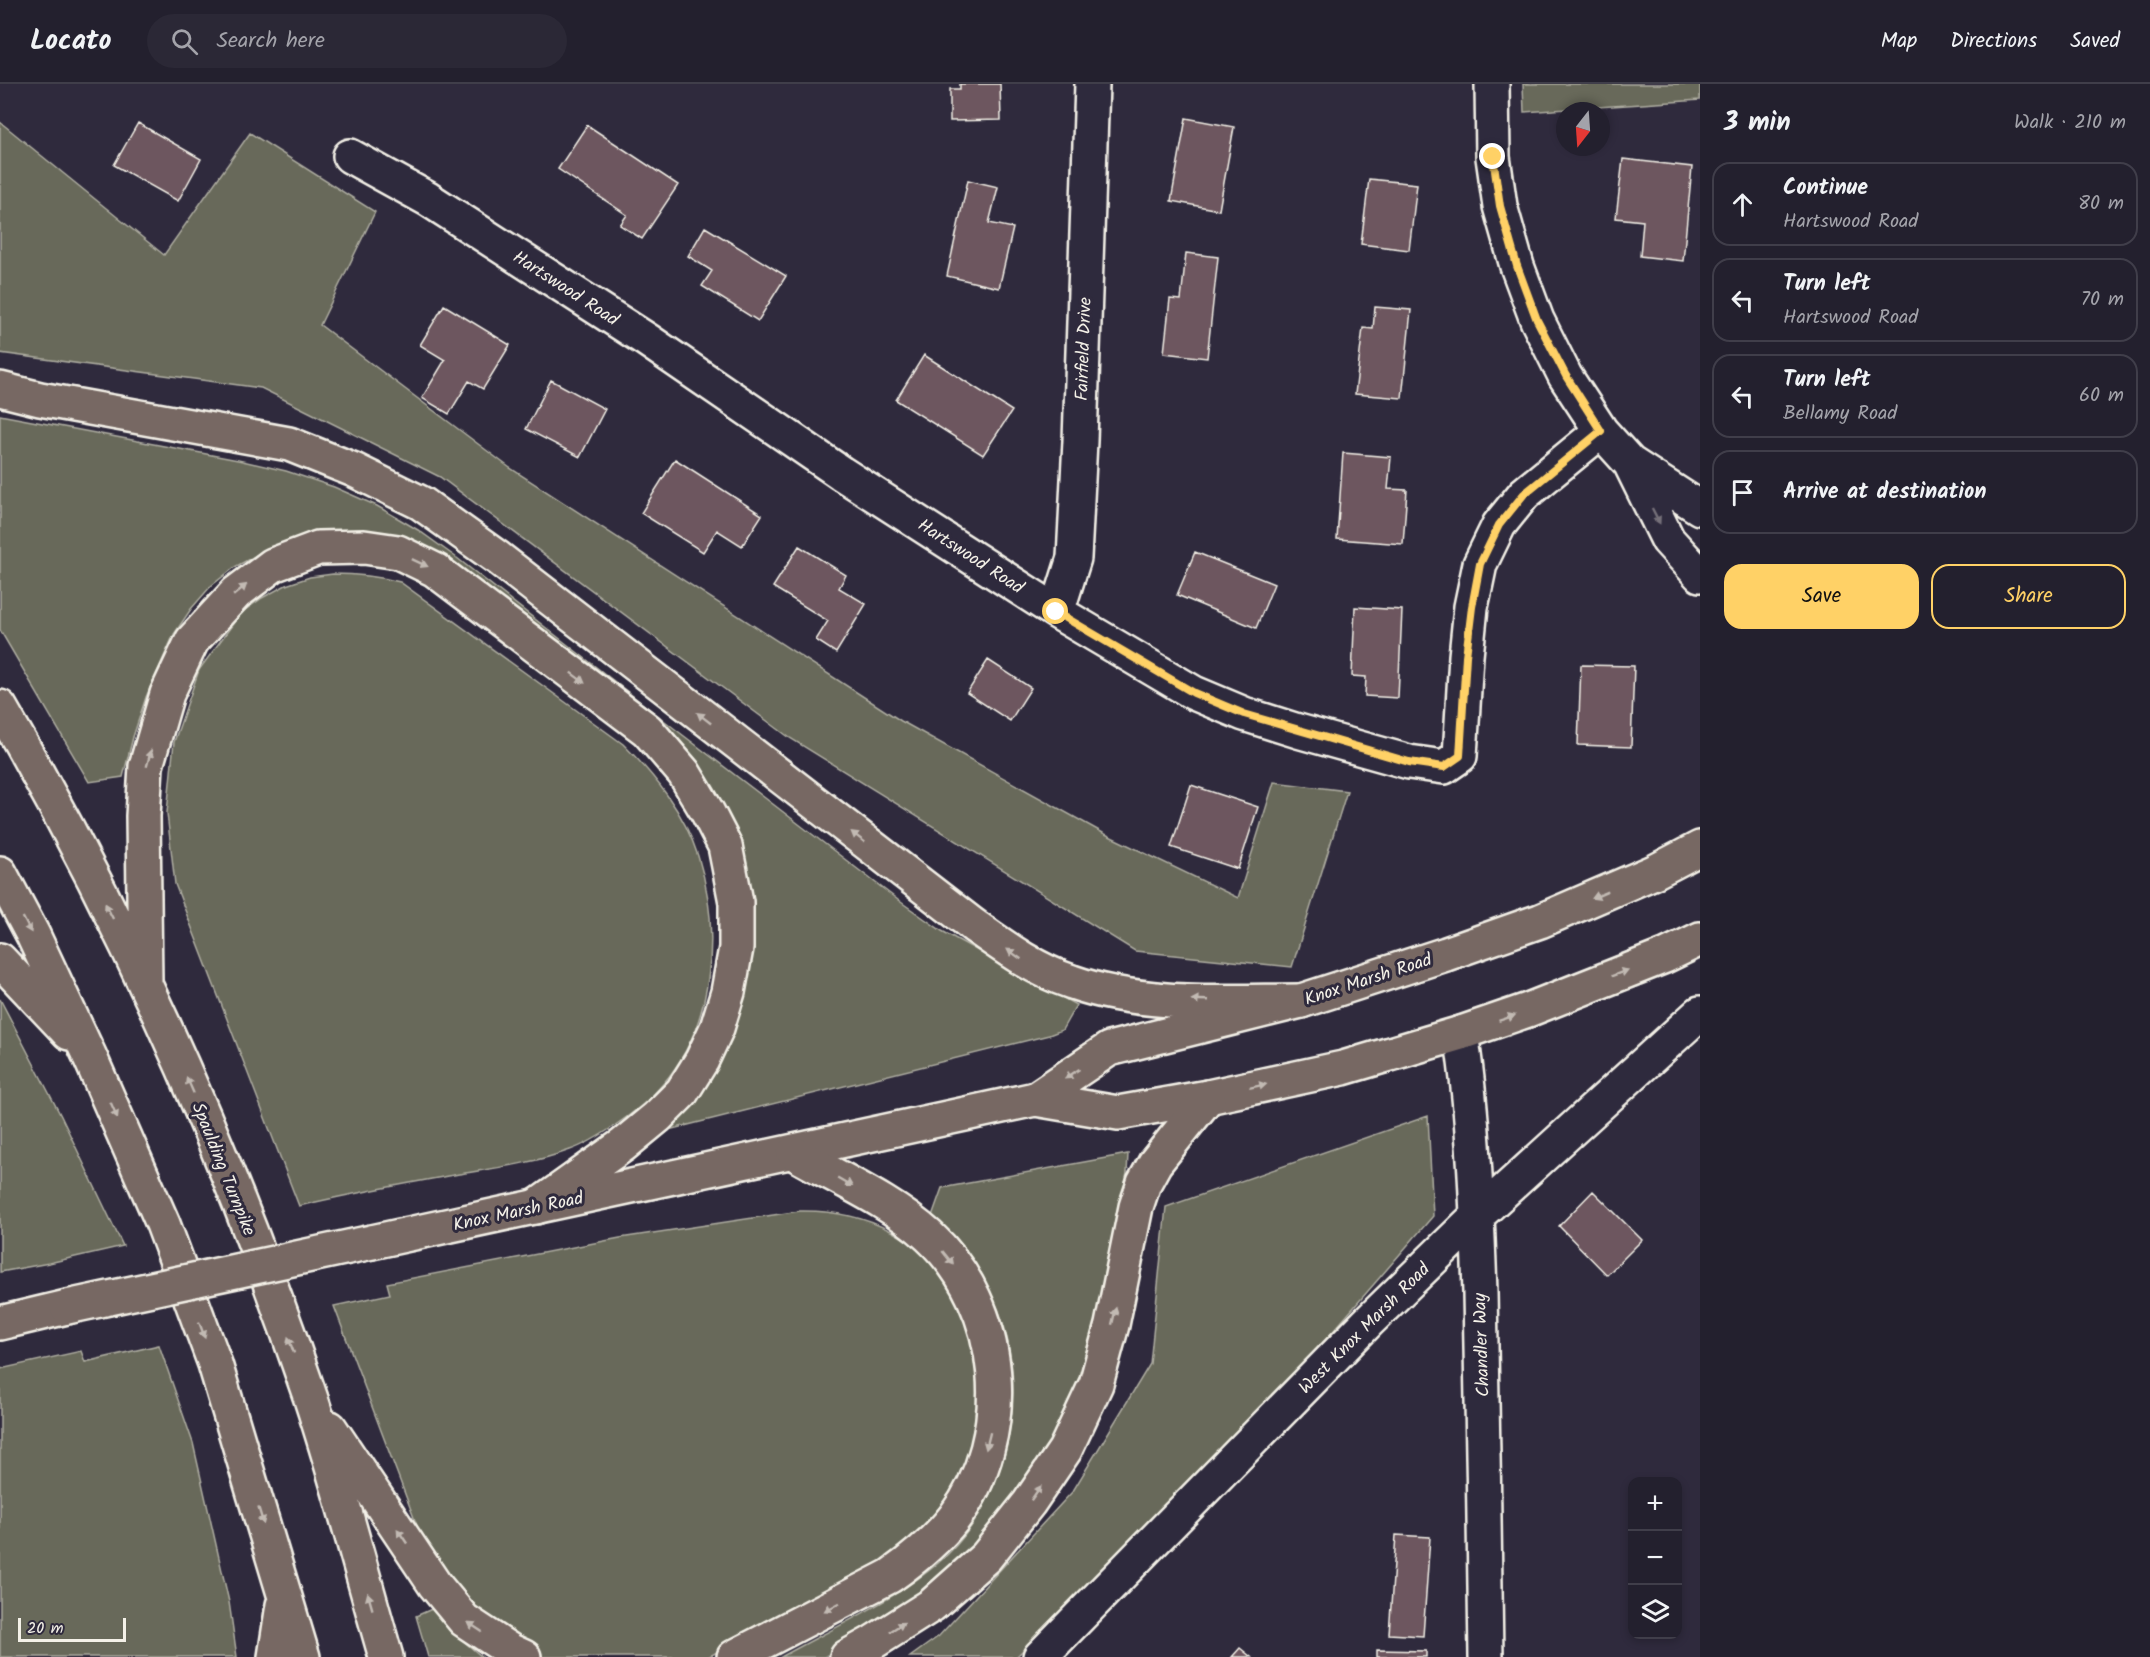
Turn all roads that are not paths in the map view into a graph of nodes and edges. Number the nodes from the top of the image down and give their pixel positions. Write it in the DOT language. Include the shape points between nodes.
graph roads {
  1 [pos="1092,84"];
  2 [pos="1492,84"];
  3 [pos="350,156"];
  4 [pos="0,389"];
  5 [pos="1601,431"];
  6 [pos="1630,464"];
  7 [pos="1700,508"];
  8 [pos="1700,575"];
  9 [pos="1056,612"];
  10 [pos="0,707"];
  11 [pos="1700,848"];
  12 [pos="0,873"];
  13 [pos="1700,939"];
  14 [pos="0,960"];
  15 [pos="145,982"];
  16 [pos="1301,1001"];
  17 [pos="1700,1012"];
  18 [pos="1461,1033"];
  19 [pos="90,1057"];
  20 [pos="1208,1097"];
  21 [pos="1035,1099"];
  22 [pos="794,1153"];
  23 [pos="536,1207"];
  24 [pos="1477,1216"];
  25 [pos="0,1323"];
  26 [pos="311,1400"];
  27 [pos="285,1591"];
  28 [pos="275,1657"];
  29 [pos="303,1657"];
  30 [pos="386,1657"];
  31 [pos="524,1657"];
  32 [pos="734,1657"];
  33 [pos="847,1657"];
  34 [pos="1040,1657"];
  35 [pos="1486,1657"];
  1 -- 9 [label="street, Fairfield Drive" via="1074,558"];
  2 -- 5 [label="street" via="1493,157 1500,206 1517,266 1537,320"];
  3 -- 9 [label="street, Hartswood Road" via="438,205"];
  16 -- 4 [label="main road, one-way" via="1168,999 1101,992 1025,961 421,503 289,444"];
  5 -- 6 [label="street"];
  5 -- 9 [label="street, Hartswood Road" via="1524,494 1499,525 1480,564 1466,656 1460,756 1444,767 1398,759 1244,714 1194,693"];
  6 -- 7 [label="street"];
  6 -- 8 [label="street, one-way" via="1668,540"];
  15 -- 10 [label="main road, Spaulding Turnpike, one-way" via="34,765"];
  11 -- 16 [label="main road, Knox Marsh Road, one-way" via="1540,921"];
  12 -- 19 [label="main road, one-way"];
  18 -- 13 [label="main road, Knox Marsh Road, one-way" via="1528,1010"];
  14 -- 19 [label="main road"];
  15 -- 23 [label="main road, one-way" via="146,766 167,694 192,641 236,593 273,565 318,548 364,547 398,552 435,570 647,730 684,773 708,813 725,846 736,902 736,948 728,992 717,1028 682,1092 623,1145"];
  26 -- 15 [label="main road, Spaulding Turnpike, one-way" via="238,1196"];
  16 -- 21 [label="main road, Knox Marsh Road, one-way" via="1109,1049"];
  17 -- 24 [label="street, West Knox Marsh Road"];
  20 -- 18 [label="main road, Knox Marsh Road, one-way" via="1343,1068"];
  18 -- 24 [label="street, Chandler Way" via="1468,1078"];
  19 -- 27 [label="main road, one-way" via="163,1224 211,1353"];
  20 -- 21 [label="main road, Knox Marsh Road" via="1118,1113"];
  33 -- 20 [label="main road, one-way" via="932,1605 986,1557 1065,1450 1096,1384 1144,1184 1155,1163"];
  21 -- 22 [label="main road, Knox Marsh Road"];
  22 -- 23 [label="main road, Knox Marsh Road"];
  22 -- 32 [label="main road, one-way" via="906,1217 951,1260 981,1315 990,1345 994,1407 990,1437 978,1474 955,1516 936,1539 890,1576"];
  23 -- 25 [label="main road, Knox Marsh Road, bridge"];
  24 -- 34 [label="street, West Knox Marsh Road"];
  24 -- 35 [label="street, Chandler Way"];
  30 -- 26 [label="main road, Spaulding Turnpike, one-way"];
  31 -- 26 [label="main road, one-way" via="464,1620 435,1585"];
  27 -- 28 [label="main road"];
  27 -- 29 [label="main road"];
}
